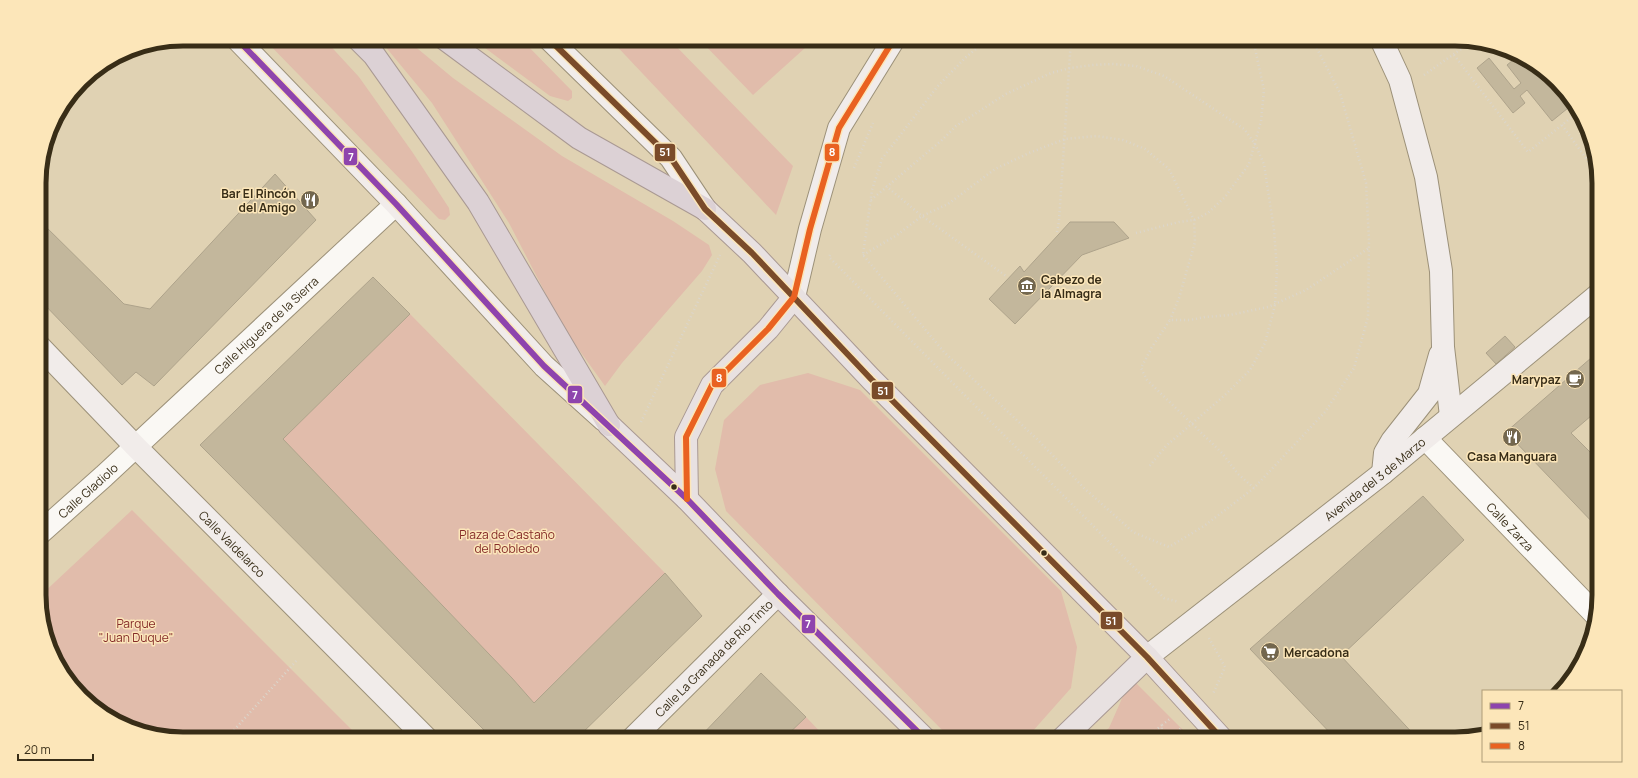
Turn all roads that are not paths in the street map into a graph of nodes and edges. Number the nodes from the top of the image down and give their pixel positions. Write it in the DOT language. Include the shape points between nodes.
graph roads {
  1 [pos="244,46"];
  2 [pos="365,46"];
  3 [pos="454,46"];
  4 [pos="556,46"];
  5 [pos="890,46"];
  6 [pos="1384,46"];
  7 [pos="396,204"];
  8 [pos="705,209"];
  9 [pos="794,297"];
  10 [pos="1592,301"];
  11 [pos="1443,346"];
  12 [pos="46,353"];
  13 [pos="1452,416"];
  14 [pos="609,425"];
  15 [pos="1426,438"];
  16 [pos="136,447"];
  17 [pos="1383,473"];
  18 [pos="686,499"];
  19 [pos="46,528"];
  20 [pos="778,594"];
  21 [pos="1591,610"];
  22 [pos="1147,657"];
  23 [pos="419,732"];
  24 [pos="639,732"];
  25 [pos="918,732"];
  26 [pos="1069,732"];
  27 [pos="1215,732"];
  1 -- 7 [label="street"];
  2 -- 14 [label="highway" via="374,55 478,202"];
  3 -- 8 [label="highway" via="579,138"];
  4 -- 8 [label="street" via="671,158"];
  5 -- 9 [label="street" via="839,128 810,228"];
  6 -- 11 [label="street" via="1400,80 1426,177 1441,271"];
  7 -- 14 [label="street" via="544,366"];
  7 -- 16 [label="street, Calle Higuera de la Sierra"];
  8 -- 9 [label="main road"];
  9 -- 18 [label="main road" via="768,329 712,385 686,437"];
  9 -- 22 [label="main road" via="871,379"];
  10 -- 13 [label="street, Avenida del 3 de Marzo"];
  11 -- 13 [label="street"];
  11 -- 17 [label="street" via="1429,394 1392,441 1385,454"];
  12 -- 16 [label="street, Calle Valdelarco"];
  13 -- 15 [label="street, Avenida del 3 de Marzo"];
  14 -- 18 [label="main road"];
  15 -- 17 [label="street, Avenida del 3 de Marzo"];
  15 -- 21 [label="street, Calle Zarza"];
  16 -- 19 [label="street, Calle Gladiolo"];
  16 -- 23 [label="street, Calle Valdelarco"];
  17 -- 22 [label="street, Avenida del 3 de Marzo"];
  18 -- 20 [label="main road"];
  20 -- 24 [label="street, Calle La Granada de Río Tinto"];
  20 -- 25 [label="main road"];
  22 -- 26 [label="main road"];
  22 -- 27 [label="main road"];
}
